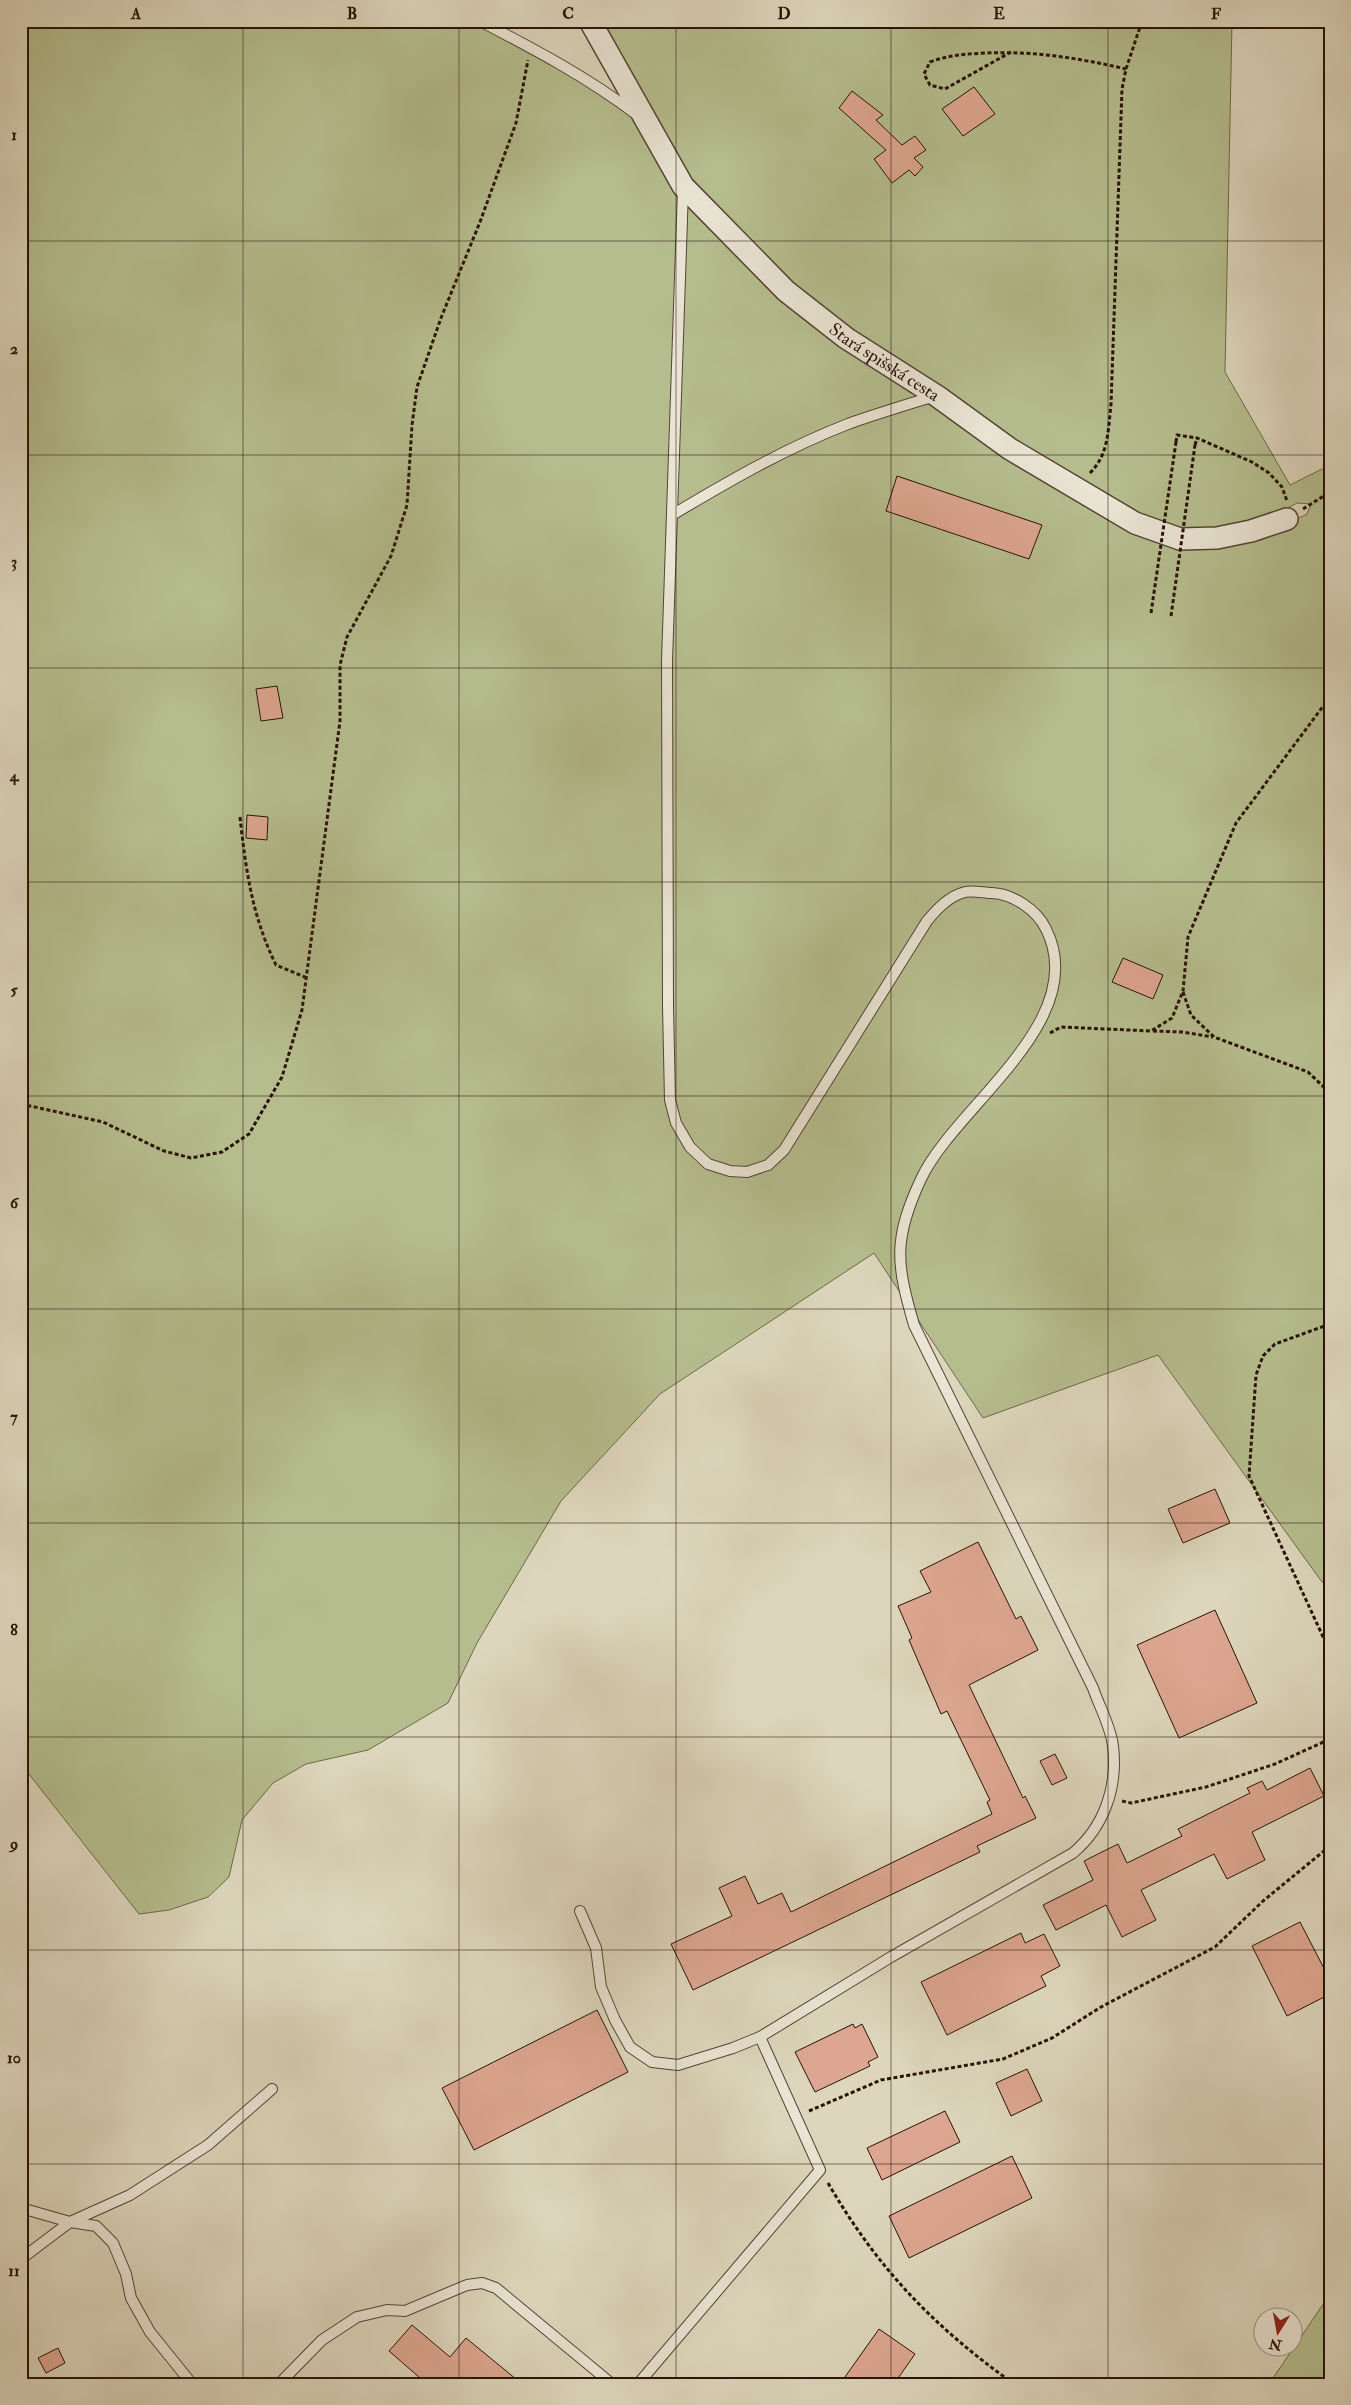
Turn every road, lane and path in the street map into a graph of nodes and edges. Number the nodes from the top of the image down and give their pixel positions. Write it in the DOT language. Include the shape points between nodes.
graph roads {
  1 [pos="480,21"];
  2 [pos="590,21"];
  3 [pos="1142,21"];
  4 [pos="530,47"];
  5 [pos="1011,52"];
  6 [pos="1126,69"];
  7 [pos="649,122"];
  8 [pos="683,186"];
  9 [pos="937,396"];
  10 [pos="1197,438"];
  11 [pos="1072,484"];
  12 [pos="1330,492"];
  13 [pos="672,515"];
  14 [pos="1288,519"];
  15 [pos="1151,613"];
  16 [pos="1171,616"];
  17 [pos="1330,697"];
  18 [pos="240,818"];
  19 [pos="307,978"];
  20 [pos="1183,991"];
  21 [pos="1151,1031"];
  22 [pos="1214,1037"];
  23 [pos="1027,1044"];
  24 [pos="1330,1093"];
  25 [pos="21,1104"];
  26 [pos="1330,1324"];
  27 [pos="1330,1652"];
  28 [pos="1330,1738"];
  29 [pos="1109,1799"];
  30 [pos="1330,1846"];
  31 [pos="580,1911"];
  32 [pos="760,2037"];
  33 [pos="272,2089"];
  34 [pos="797,2116"];
  35 [pos="820,2170"];
  36 [pos="21,2208"];
  37 [pos="70,2222"];
  38 [pos="21,2259"];
  39 [pos="192,2384"];
  40 [pos="279,2384"];
  41 [pos="612,2384"];
  42 [pos="638,2384"];
  43 [pos="1014,2384"];
  1 -- 4 [label="lane"];
  2 -- 7 [label="street, Stará spišská cesta"];
  3 -- 6 [label="path"];
  4 -- 7 [label="lane" via="605,91"];
  4 -- 19 [label="path" via="516,123 417,387 407,505 391,556 347,637 340,665 340,721"];
  5 -- 5 [label="path" via="944,56 930,62 924,74 930,85 945,88"];
  5 -- 6 [label="path" via="1078,58"];
  6 -- 11 [label="path" via="1122,88 1111,404 1105,450 1099,464"];
  7 -- 8 [label="street, Stará spišská cesta"];
  8 -- 9 [label="street, Stará spišská cesta" via="786,291 846,338"];
  8 -- 13 [label="lane"];
  9 -- 11 [label="street, Stará spišská cesta" via="1010,449"];
  9 -- 13 [label="lane" via="848,424 799,445 750,469"];
  10 -- 14 [label="path" via="1270,473 1288,500"];
  10 -- 15 [label="path, bridge" via="1177,435"];
  10 -- 16 [label="path, bridge"];
  11 -- 14 [label="street, Stará spišská cesta" via="1135,523 1180,539 1217,538"];
  12 -- 14 [label="path"];
  13 -- 23 [label="lane" via="667,661 670,1100 676,1123 690,1147 708,1164 730,1171 747,1172 768,1165 784,1150 927,921 942,903 966,892 996,894 1023,904 1042,920 1052,942 1057,973 1047,1007"];
  17 -- 20 [label="path" via="1236,823 1188,937"];
  18 -- 19 [label="path" via="246,872 262,936 276,965"];
  19 -- 25 [label="path" via="302,1010 282,1077 249,1134 222,1152 190,1158 164,1151 103,1122"];
  20 -- 21 [label="path" via="1172,1018"];
  20 -- 22 [label="path" via="1191,1015"];
  21 -- 22 [label="path"];
  21 -- 23 [label="path" via="1061,1027"];
  22 -- 24 [label="path" via="1308,1072"];
  23 -- 29 [label="lane" via="941,1148 922,1178 900,1240 899,1262 914,1325 1093,1688 1113,1745 1113,1783"];
  26 -- 27 [label="path" via="1275,1344 1263,1356 1256,1375 1249,1476"];
  28 -- 29 [label="path" via="1275,1764 1206,1787 1131,1803"];
  29 -- 32 [label="lane" via="1094,1830 1073,1852"];
  30 -- 34 [label="path" via="1263,1901 1215,1947 1101,2007 1052,2038 1003,2059 882,2080"];
  31 -- 32 [label="lane" via="596,1948 601,1987 614,2020 630,2047 652,2062 678,2065"];
  32 -- 34 [label="lane"];
  33 -- 37 [label="lane" via="208,2144 130,2195"];
  34 -- 35 [label="lane"];
  35 -- 42 [label="lane"];
  35 -- 43 [label="path" via="870,2248 909,2295 957,2341"];
  36 -- 37 [label="lane"];
  37 -- 38 [label="lane"];
  37 -- 39 [label="lane" via="96,2226 113,2243 126,2274 131,2298 150,2332"];
  40 -- 41 [label="lane" via="322,2340 357,2317 387,2310 405,2311 441,2294 482,2283 496,2288"];
}
